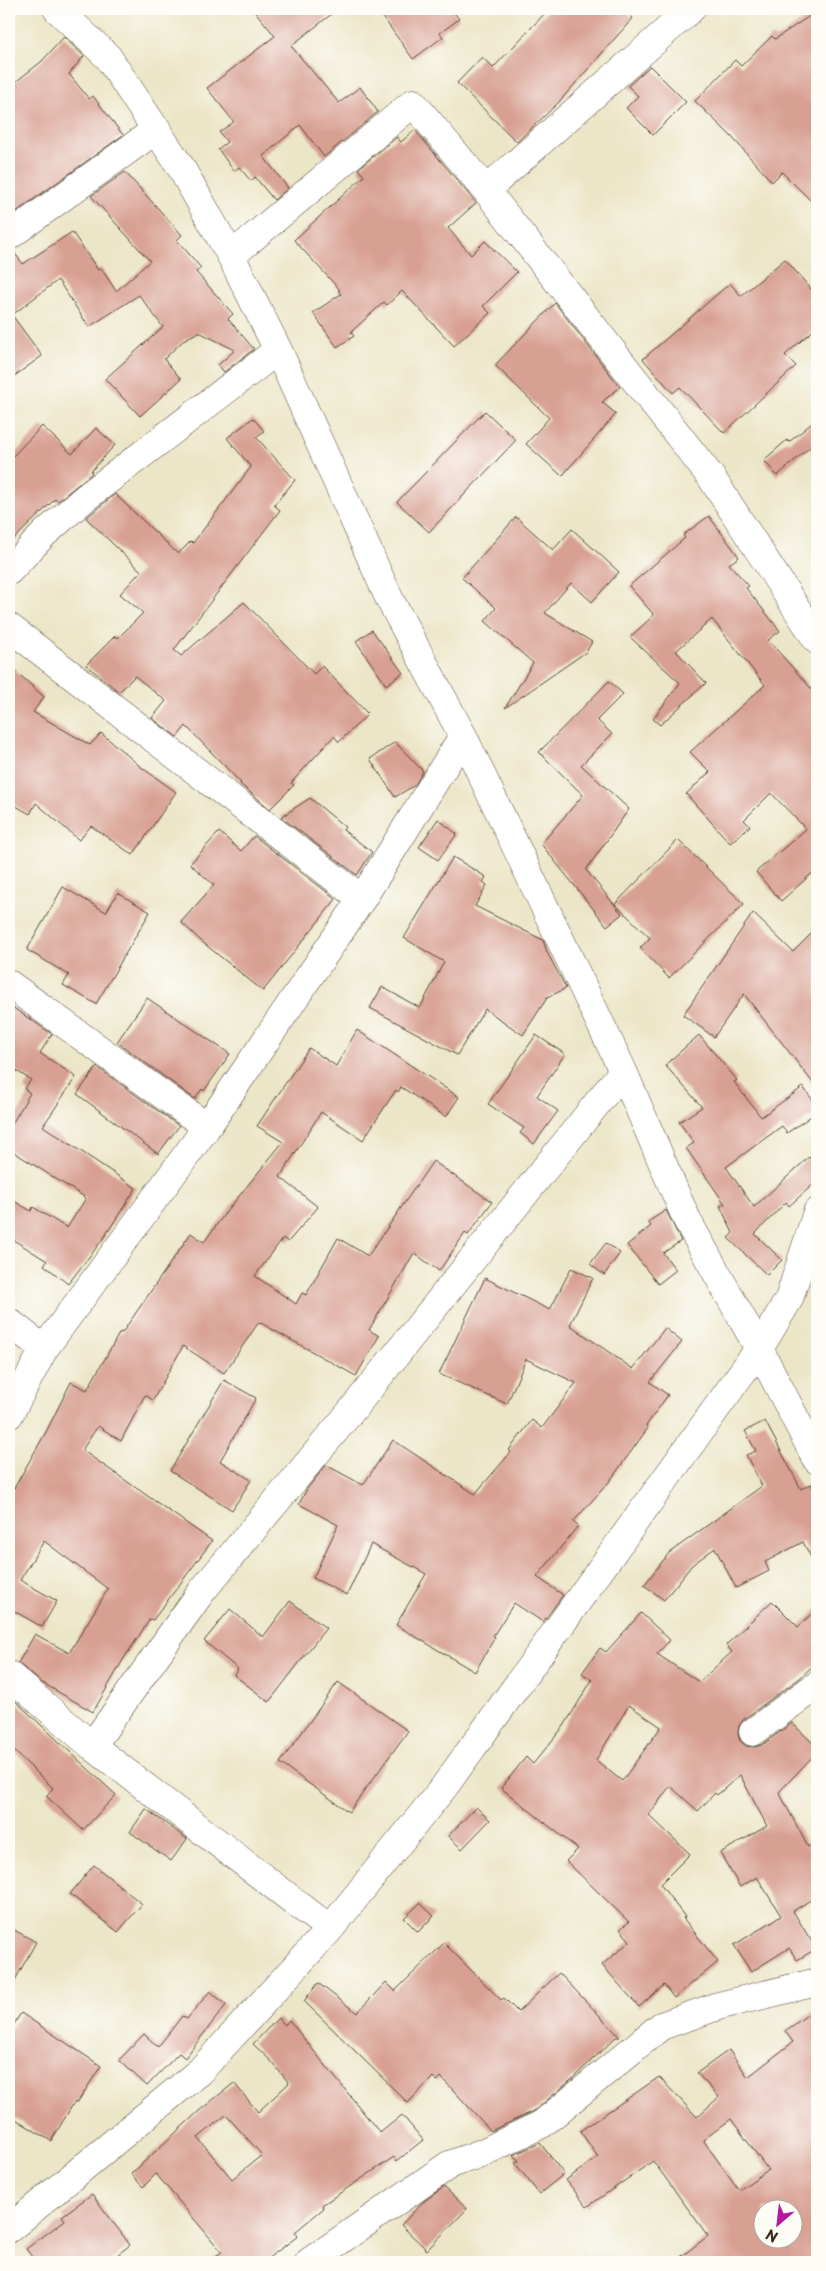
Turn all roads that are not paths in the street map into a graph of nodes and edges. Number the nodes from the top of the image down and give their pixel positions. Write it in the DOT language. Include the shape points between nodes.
graph roads {
  1 [pos="58,9"];
  2 [pos="691,9"];
  3 [pos="157,130"];
  4 [pos="486,190"];
  5 [pos="9,236"];
  6 [pos="231,256"];
  7 [pos="278,350"];
  8 [pos="9,571"];
  9 [pos="9,627"];
  10 [pos="817,640"];
  11 [pos="463,736"];
  12 [pos="362,899"];
  13 [pos="9,984"];
  14 [pos="623,1071"];
  15 [pos="207,1127"];
  16 [pos="817,1212"];
  17 [pos="9,1322"];
  18 [pos="44,1349"];
  19 [pos="759,1349"];
  20 [pos="9,1415"];
  21 [pos="817,1460"];
  22 [pos="9,1675"];
  23 [pos="817,1685"];
  24 [pos="752,1732"];
  25 [pos="92,1746"];
  26 [pos="330,1929"];
  27 [pos="817,1982"];
  28 [pos="9,2229"];
  29 [pos="309,2262"];
  1 -- 3 [label="street" via="108,57"];
  2 -- 4 [label="street"];
  3 -- 5 [label="street"];
  3 -- 6 [label="street"];
  4 -- 6 [label="street" via="413,103"];
  4 -- 10 [label="street" via="711,477"];
  6 -- 7 [label="street"];
  7 -- 8 [label="street" via="85,498"];
  7 -- 11 [label="street" via="389,598"];
  9 -- 12 [label="street"];
  11 -- 12 [label="street"];
  11 -- 14 [label="street"];
  12 -- 15 [label="street"];
  13 -- 15 [label="street"];
  14 -- 19 [label="street" via="687,1220"];
  14 -- 25 [label="street" via="348,1415 202,1591"];
  15 -- 18 [label="street"];
  16 -- 19 [label="street" via="789,1298"];
  17 -- 18 [label="street"];
  18 -- 20 [label="street"];
  19 -- 21 [label="street"];
  19 -- 26 [label="street" via="444,1787"];
  22 -- 25 [label="street"];
  23 -- 24 [label="street"];
  25 -- 26 [label="street"];
  26 -- 28 [label="street" via="200,2072"];
  27 -- 29 [label="street" via="718,2006 661,2026 542,2124 449,2165"];
}
